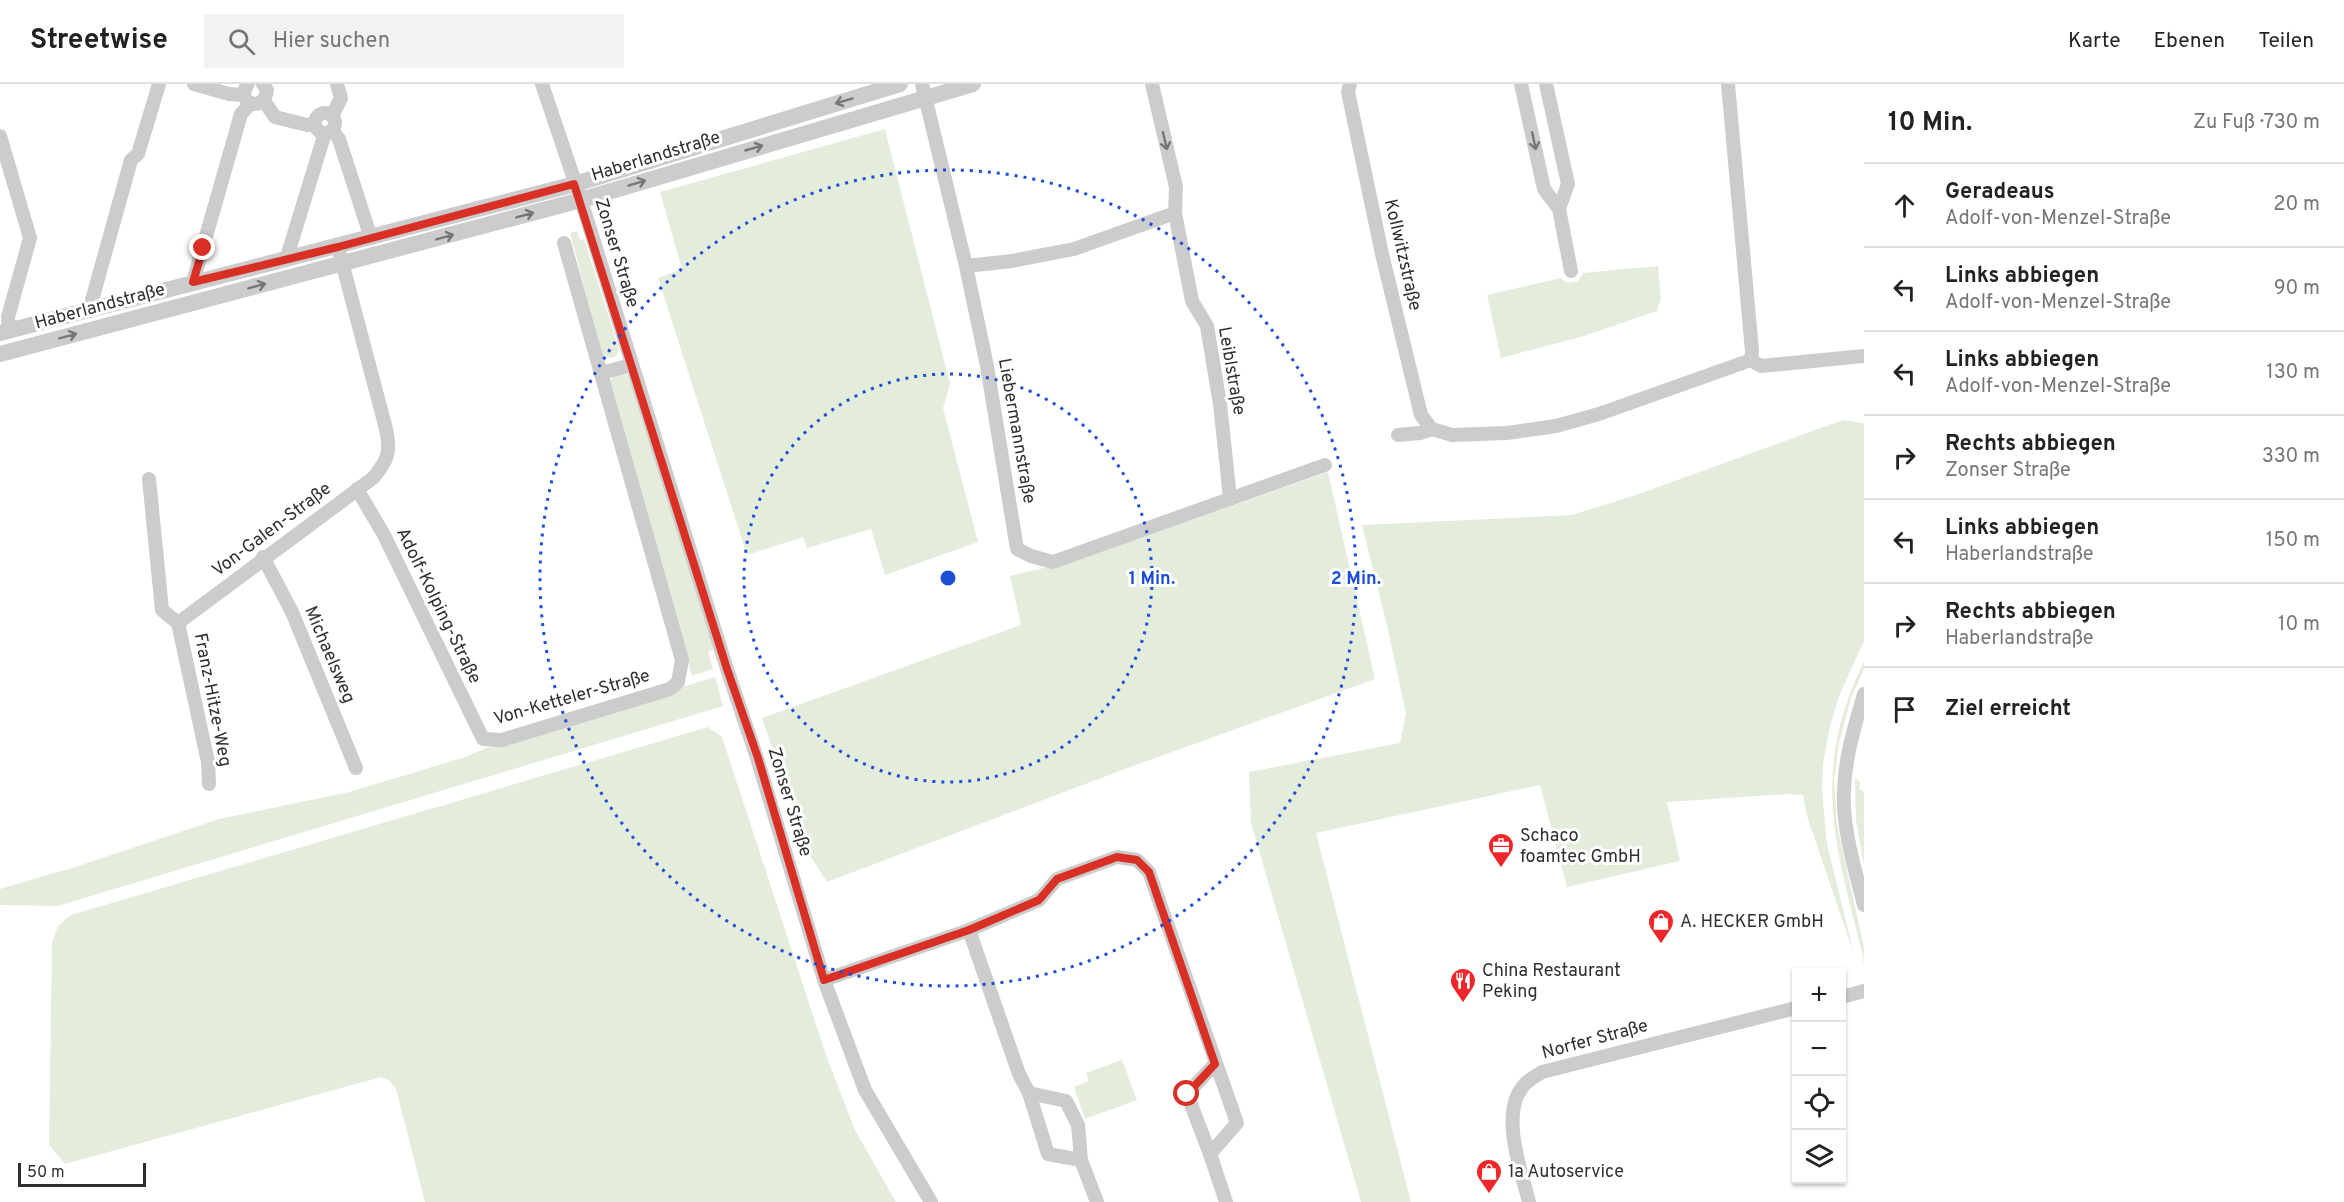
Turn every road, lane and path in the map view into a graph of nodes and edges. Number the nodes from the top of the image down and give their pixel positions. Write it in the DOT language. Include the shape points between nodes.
graph roads {
  1 [pos="159,84"];
  2 [pos="194,84"];
  3 [pos="263,84"];
  4 [pos="337,84"];
  5 [pos="542,84"];
  6 [pos="900,84"];
  7 [pos="973,84"];
  8 [pos="1152,84"];
  9 [pos="1350,84"];
  10 [pos="1521,84"];
  11 [pos="1546,84"];
  12 [pos="1728,84"];
  13 [pos="924,91"];
  14 [pos="252,96"];
  15 [pos="326,126"];
  16 [pos="0,136"];
  17 [pos="574,184"];
  18 [pos="581,200"];
  19 [pos="1559,209"];
  20 [pos="1175,213"];
  21 [pos="371,238"];
  22 [pos="564,243"];
  23 [pos="338,247"];
  24 [pos="286,260"];
  25 [pos="342,264"];
  26 [pos="966,266"];
  27 [pos="1571,272"];
  28 [pos="193,282"];
  29 [pos="89,311"];
  30 [pos="4,332"];
  31 [pos="0,354"];
  32 [pos="1864,356"];
  33 [pos="1751,360"];
  34 [pos="631,365"];
  35 [pos="601,373"];
  36 [pos="1432,429"];
  37 [pos="1398,435"];
  38 [pos="1325,465"];
  39 [pos="149,479"];
  40 [pos="357,489"];
  41 [pos="1230,498"];
  42 [pos="264,557"];
  43 [pos="178,623"];
  44 [pos="1864,694"];
  45 [pos="483,740"];
  46 [pos="356,768"];
  47 [pos="209,784"];
  48 [pos="1864,905"];
  49 [pos="969,930"];
  50 [pos="824,980"];
  51 [pos="1864,991"];
  52 [pos="1846,996"];
  53 [pos="1792,1009"];
  54 [pos="1215,1064"];
  55 [pos="1029,1093"];
  56 [pos="1210,1154"];
  57 [pos="1082,1160"];
  58 [pos="931,1202"];
  59 [pos="1097,1202"];
  60 [pos="1226,1202"];
  61 [pos="1528,1202"];
  1 -- 29 [label="street, Haberlandstraße" via="138,154 131,160"];
  2 -- 14 [label="street"];
  3 -- 14 [label="street" via="267,90"];
  4 -- 15 [label="street" via="341,98"];
  5 -- 17 [label="street, Zonser Straße"];
  6 -- 17 [label="street, Haberlandstraße, one-way"];
  7 -- 13 [label="street, Haberlandstraße"];
  8 -- 20 [label="street, Leiblstraße, one-way" via="1176,187"];
  9 -- 36 [label="street, Kollwitzstraße" via="1348,92 1382,254 1421,415"];
  10 -- 19 [label="street, one-way" via="1545,189"];
  11 -- 19 [label="street" via="1568,184"];
  12 -- 33 [label="street"];
  18 -- 13 [label="street, Haberlandstraße, one-way"];
  13 -- 26 [label="street, Liebermannstraße"];
  14 -- 15 [label="street" via="275,117"];
  14 -- 28 [label="street" via="242,114"];
  15 -- 21 [label="street" via="339,139"];
  15 -- 24 [label="street"];
  16 -- 30 [label="street" via="30,238"];
  17 -- 18 [label="street, Zonser Straße"];
  17 -- 21 [label="street, Haberlandstraße"];
  25 -- 18 [label="street, Haberlandstraße, one-way"];
  18 -- 34 [label="street, Zonser Straße"];
  19 -- 27 [label="street"];
  20 -- 26 [label="street" via="1074,249"];
  20 -- 41 [label="street, Leiblstraße" via="1192,301 1207,326"];
  21 -- 23 [label="street, Haberlandstraße"];
  22 -- 35 [label="street"];
  23 -- 24 [label="street, Haberlandstraße"];
  23 -- 25 [label="street"];
  24 -- 28 [label="street, Haberlandstraße"];
  31 -- 25 [label="street, Haberlandstraße, one-way"];
  25 -- 40 [label="street, Von-Galen-Straße" via="389,446 385,464"];
  26 -- 41 [label="street, Liebermannstraße" via="1017,549 1053,562"];
  28 -- 29 [label="street, Haberlandstraße"];
  29 -- 30 [label="street, Haberlandstraße"];
  32 -- 33 [label="street" via="1761,366"];
  33 -- 36 [label="street" via="1556,426 1452,435"];
  34 -- 35 [label="street"];
  34 -- 50 [label="street, Zonser Straße" via="758,758"];
  35 -- 45 [label="street, Von-Ketteler-Straße" via="682,660 678,682 670,689 502,740"];
  36 -- 37 [label="street"];
  38 -- 41 [label="street"];
  39 -- 43 [label="street" via="162,610"];
  40 -- 42 [label="street, Von-Galen-Straße"];
  40 -- 45 [label="street, Adolf-Kolping-Straße" via="384,535"];
  42 -- 43 [label="street, Von-Galen-Straße"];
  42 -- 46 [label="street, Michaelsweg" via="292,612"];
  43 -- 47 [label="street, Franz-Hitze-Weg" via="208,762"];
  44 -- 48 [label="street" via="1851,739 1844,791 1847,830"];
  49 -- 50 [label="street"];
  49 -- 54 [label="street" via="1039,900 1057,879 1117,857 1137,860 1149,872"];
  49 -- 55 [label="street"];
  50 -- 58 [label="street, Zonser Straße" via="865,1090"];
  51 -- 52 [label="street"];
  53 -- 61 [label="street, Norfer Straße" via="1542,1072 1525,1084 1512,1114"];
  54 -- 56 [label="street" via="1236,1123"];
  54 -- 56 [label="street" via="1187,1094"];
  55 -- 57 [label="street" via="1048,1154"];
  55 -- 57 [label="street" via="1066,1101 1078,1125"];
  56 -- 60 [label="street"];
  57 -- 59 [label="street"];
}
